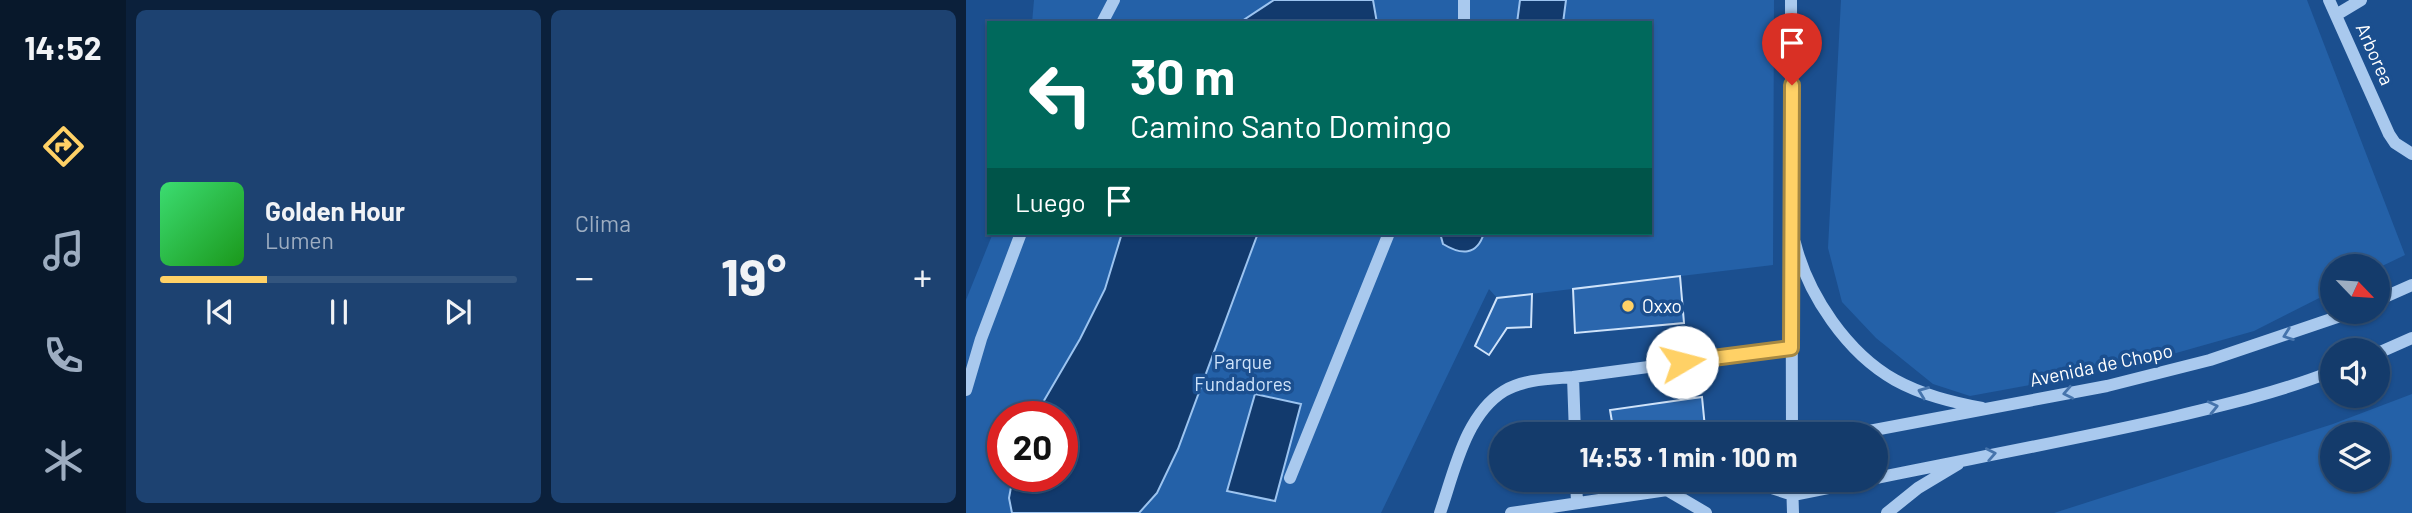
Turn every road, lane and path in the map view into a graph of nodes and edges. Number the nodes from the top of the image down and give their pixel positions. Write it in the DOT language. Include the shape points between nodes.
graph roads {
  1 [pos="1114,0"];
  2 [pos="1464,0"];
  3 [pos="1791,0"];
  4 [pos="2329,0"];
  5 [pos="2361,0"];
  6 [pos="2336,15"];
  7 [pos="1103,21"];
  8 [pos="1464,21"];
  9 [pos="2412,154"];
  10 [pos="1790,225"];
  11 [pos="1020,235"];
  12 [pos="1388,235"];
  13 [pos="2412,285"];
  14 [pos="2390,295"];
  15 [pos="2320,323"];
  16 [pos="2412,338"];
  17 [pos="1791,348"];
  18 [pos="2390,348"];
  19 [pos="2320,376"];
  20 [pos="1573,377"];
  21 [pos="966,390"];
  22 [pos="1989,409"];
  23 [pos="1575,422"];
  24 [pos="1792,422"];
  25 [pos="1888,428"];
  26 [pos="1966,459"];
  27 [pos="1888,475"];
  28 [pos="1290,478"];
  29 [pos="1577,492"];
  30 [pos="1653,492"];
  31 [pos="1670,492"];
  32 [pos="1785,492"];
  33 [pos="1808,492"];
  34 [pos="1793,495"];
  35 [pos="1577,503"];
  36 [pos="1440,513"];
  37 [pos="1511,513"];
  38 [pos="1706,513"];
  39 [pos="1793,513"];
  40 [pos="1887,513"];
  1 -- 7 [label="street"];
  2 -- 8 [label="street"];
  3 -- 10 [label="street"];
  4 -- 6 [label="street, Arborea"];
  5 -- 6 [label="street"];
  6 -- 9 [label="street, Arborea" via="2389,134"];
  10 -- 17 [label="street"];
  22 -- 10 [label="street, one-way" via="1922,393 1870,362 1825,310 1798,258"];
  11 -- 21 [label="street"];
  12 -- 28 [label="street"];
  13 -- 14 [label="street"];
  15 -- 22 [label="street, Avenida de Chopo, one-way" via="2210,360"];
  16 -- 18 [label="street"];
  17 -- 20 [label="street"];
  17 -- 24 [label="street"];
  26 -- 19 [label="street, one-way" via="2236,402"];
  20 -- 23 [label="street"];
  20 -- 36 [label="street" via="1504,391 1481,412 1464,443"];
  22 -- 25 [label="street, Avenida de Chopo"];
  26 -- 27 [label="street"];
  26 -- 40 [label="street"];
  29 -- 35 [label="street"];
  30 -- 35 [label="street"];
  31 -- 38 [label="street"];
  32 -- 34 [label="street"];
  33 -- 34 [label="street"];
  34 -- 39 [label="street"];
  35 -- 37 [label="street"];
}
